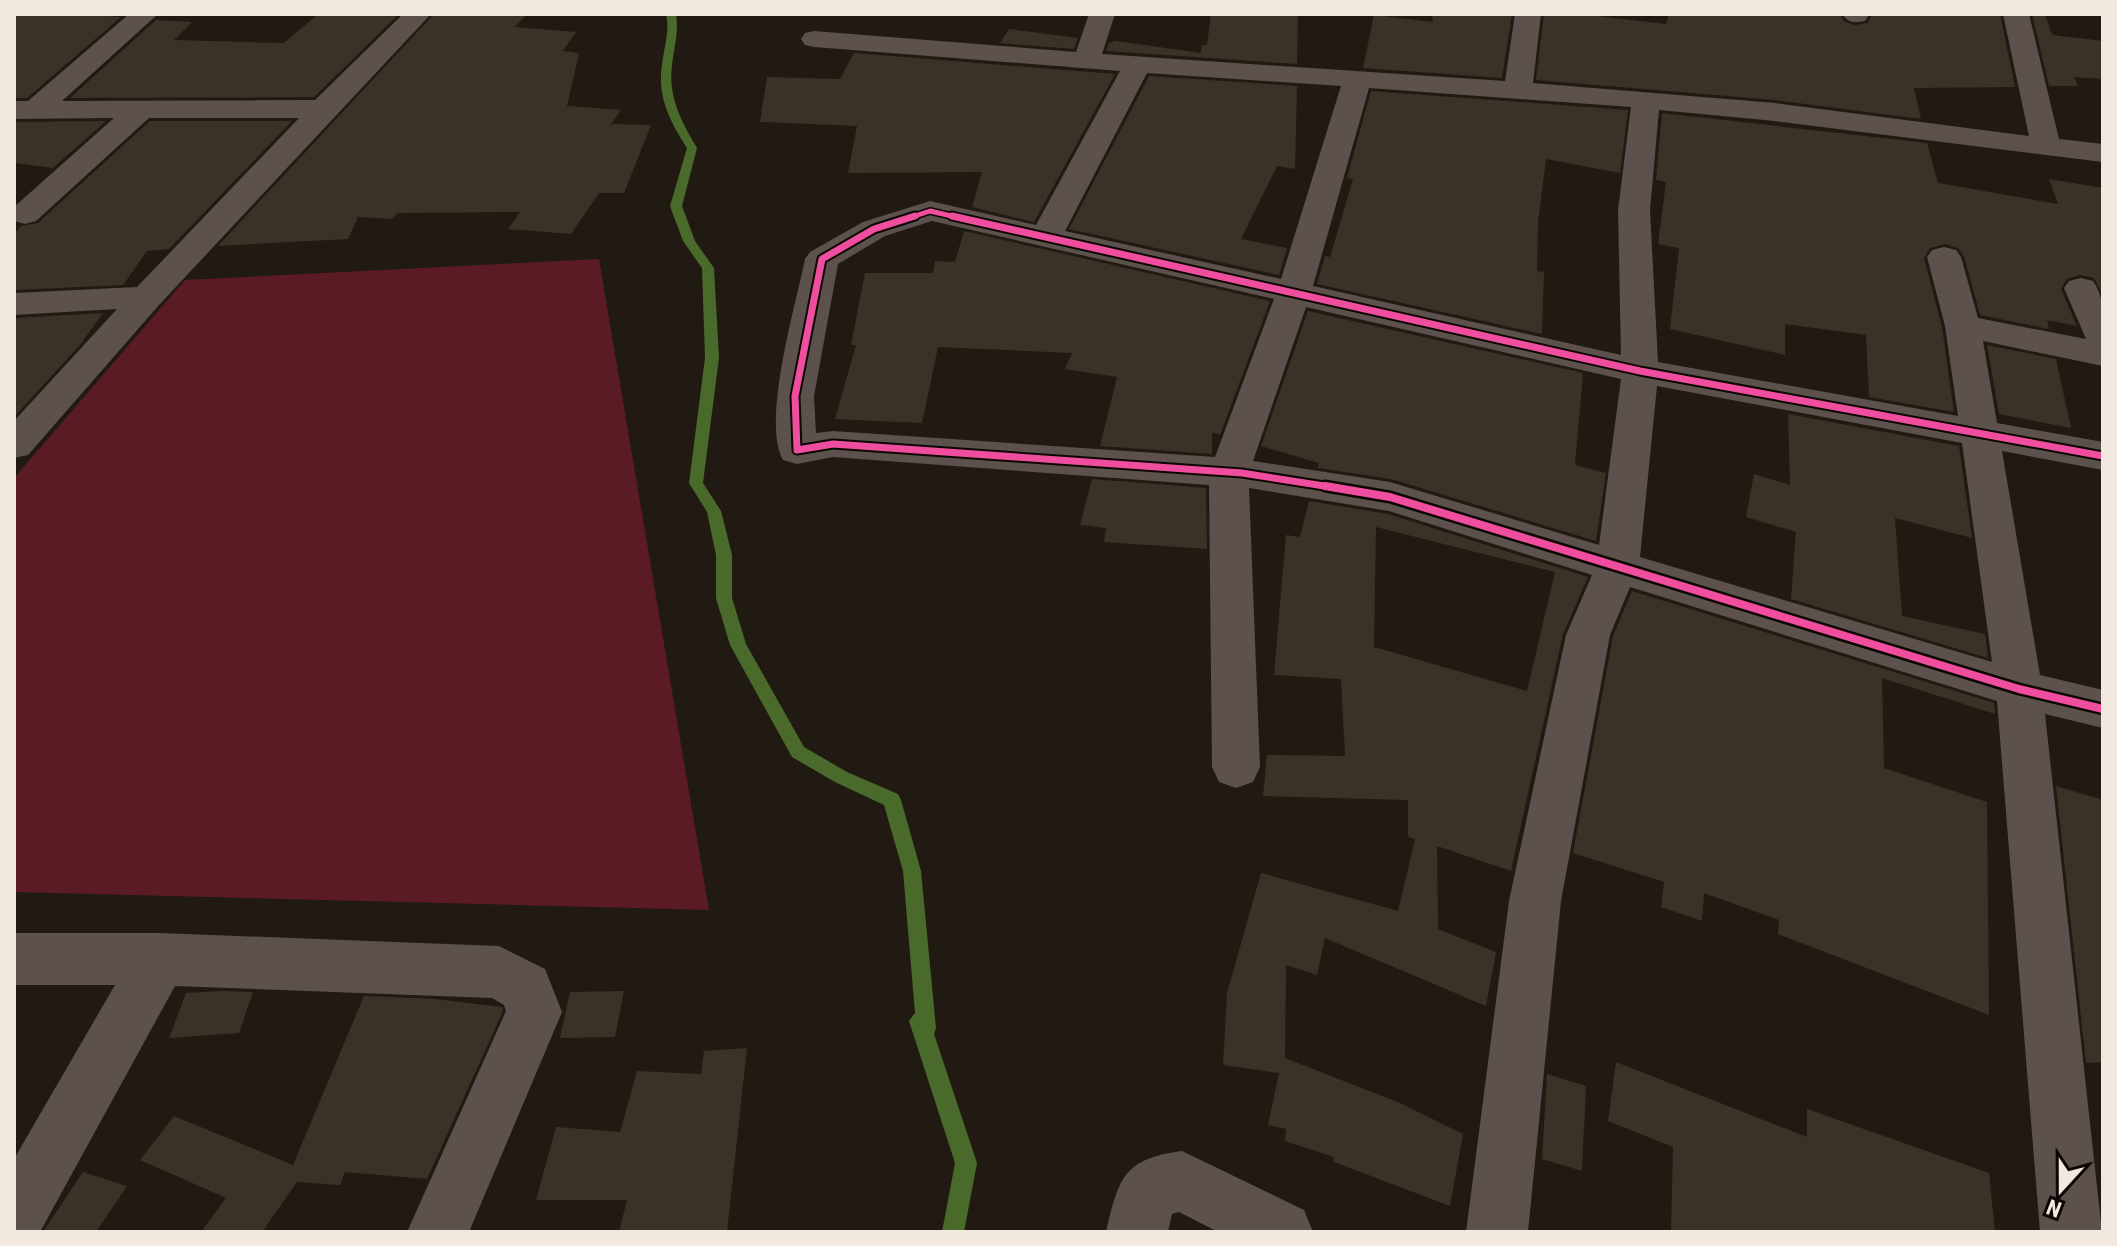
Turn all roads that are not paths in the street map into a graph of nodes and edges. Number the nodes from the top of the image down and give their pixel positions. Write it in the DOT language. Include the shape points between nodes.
graph roads {
  1 [pos="145,14"];
  2 [pos="418,14"];
  3 [pos="1102,14"];
  4 [pos="1528,14"];
  5 [pos="2016,14"];
  6 [pos="814,39"];
  7 [pos="1086,61"];
  8 [pos="1136,67"];
  9 [pos="1357,81"];
  10 [pos="1518,92"];
  11 [pos="1646,100"];
  12 [pos="323,109"];
  13 [pos="25,110"];
  14 [pos="141,110"];
  15 [pos="2046,147"];
  16 [pos="2103,153"];
  17 [pos="25,214"];
  18 [pos="1045,239"];
  19 [pos="1944,257"];
  20 [pos="2081,288"];
  21 [pos="1294,292"];
  22 [pos="147,297"];
  23 [pos="14,304"];
  24 [pos="1963,326"];
  25 [pos="2103,338"];
  26 [pos="2103,354"];
  27 [pos="1640,371"];
  28 [pos="1978,434"];
  29 [pos="14,445"];
  30 [pos="2103,456"];
  31 [pos="1229,472"];
  32 [pos="1618,565"];
  33 [pos="2019,689"];
  34 [pos="2103,709"];
  35 [pos="1236,767"];
  36 [pos="14,959"];
  37 [pos="160,959"];
  38 [pos="14,1218"];
  39 [pos="438,1232"];
  40 [pos="1137,1232"];
  41 [pos="1282,1232"];
  42 [pos="1497,1232"];
  43 [pos="2071,1232"];
  1 -- 13 [label="street"];
  2 -- 12 [label="street"];
  3 -- 7 [label="street"];
  4 -- 10 [label="street"];
  5 -- 15 [label="street"];
  6 -- 7 [label="street"];
  7 -- 8 [label="street"];
  8 -- 9 [label="street"];
  8 -- 18 [label="street"];
  9 -- 10 [label="street"];
  9 -- 21 [label="street"];
  10 -- 11 [label="street"];
  11 -- 15 [label="street"];
  11 -- 27 [label="street" via="1634,210"];
  12 -- 14 [label="street"];
  12 -- 22 [label="street"];
  13 -- 14 [label="street"];
  14 -- 17 [label="street"];
  15 -- 16 [label="street"];
  18 -- 21 [label="street"];
  18 -- 31 [label="street" via="930,211 874,229 822,259 795,396 797,450 833,444"];
  19 -- 24 [label="street"];
  20 -- 25 [label="street"];
  21 -- 27 [label="street"];
  21 -- 31 [label="street"];
  22 -- 23 [label="street"];
  22 -- 29 [label="street"];
  24 -- 26 [label="street"];
  24 -- 28 [label="street"];
  27 -- 28 [label="street"];
  27 -- 32 [label="street"];
  28 -- 30 [label="street"];
  28 -- 33 [label="street"];
  31 -- 32 [label="street" via="1390,497"];
  31 -- 35 [label="street"];
  32 -- 33 [label="street"];
  32 -- 42 [label="street" via="1588,635 1535,901"];
  33 -- 34 [label="street"];
  33 -- 43 [label="street"];
  36 -- 37 [label="street"];
  37 -- 38 [label="street"];
  37 -- 39 [label="street" via="499,972 526,988 534,1012"];
  40 -- 41 [label="street" via="1145,1197 1160,1184 1182,1181"];
}
